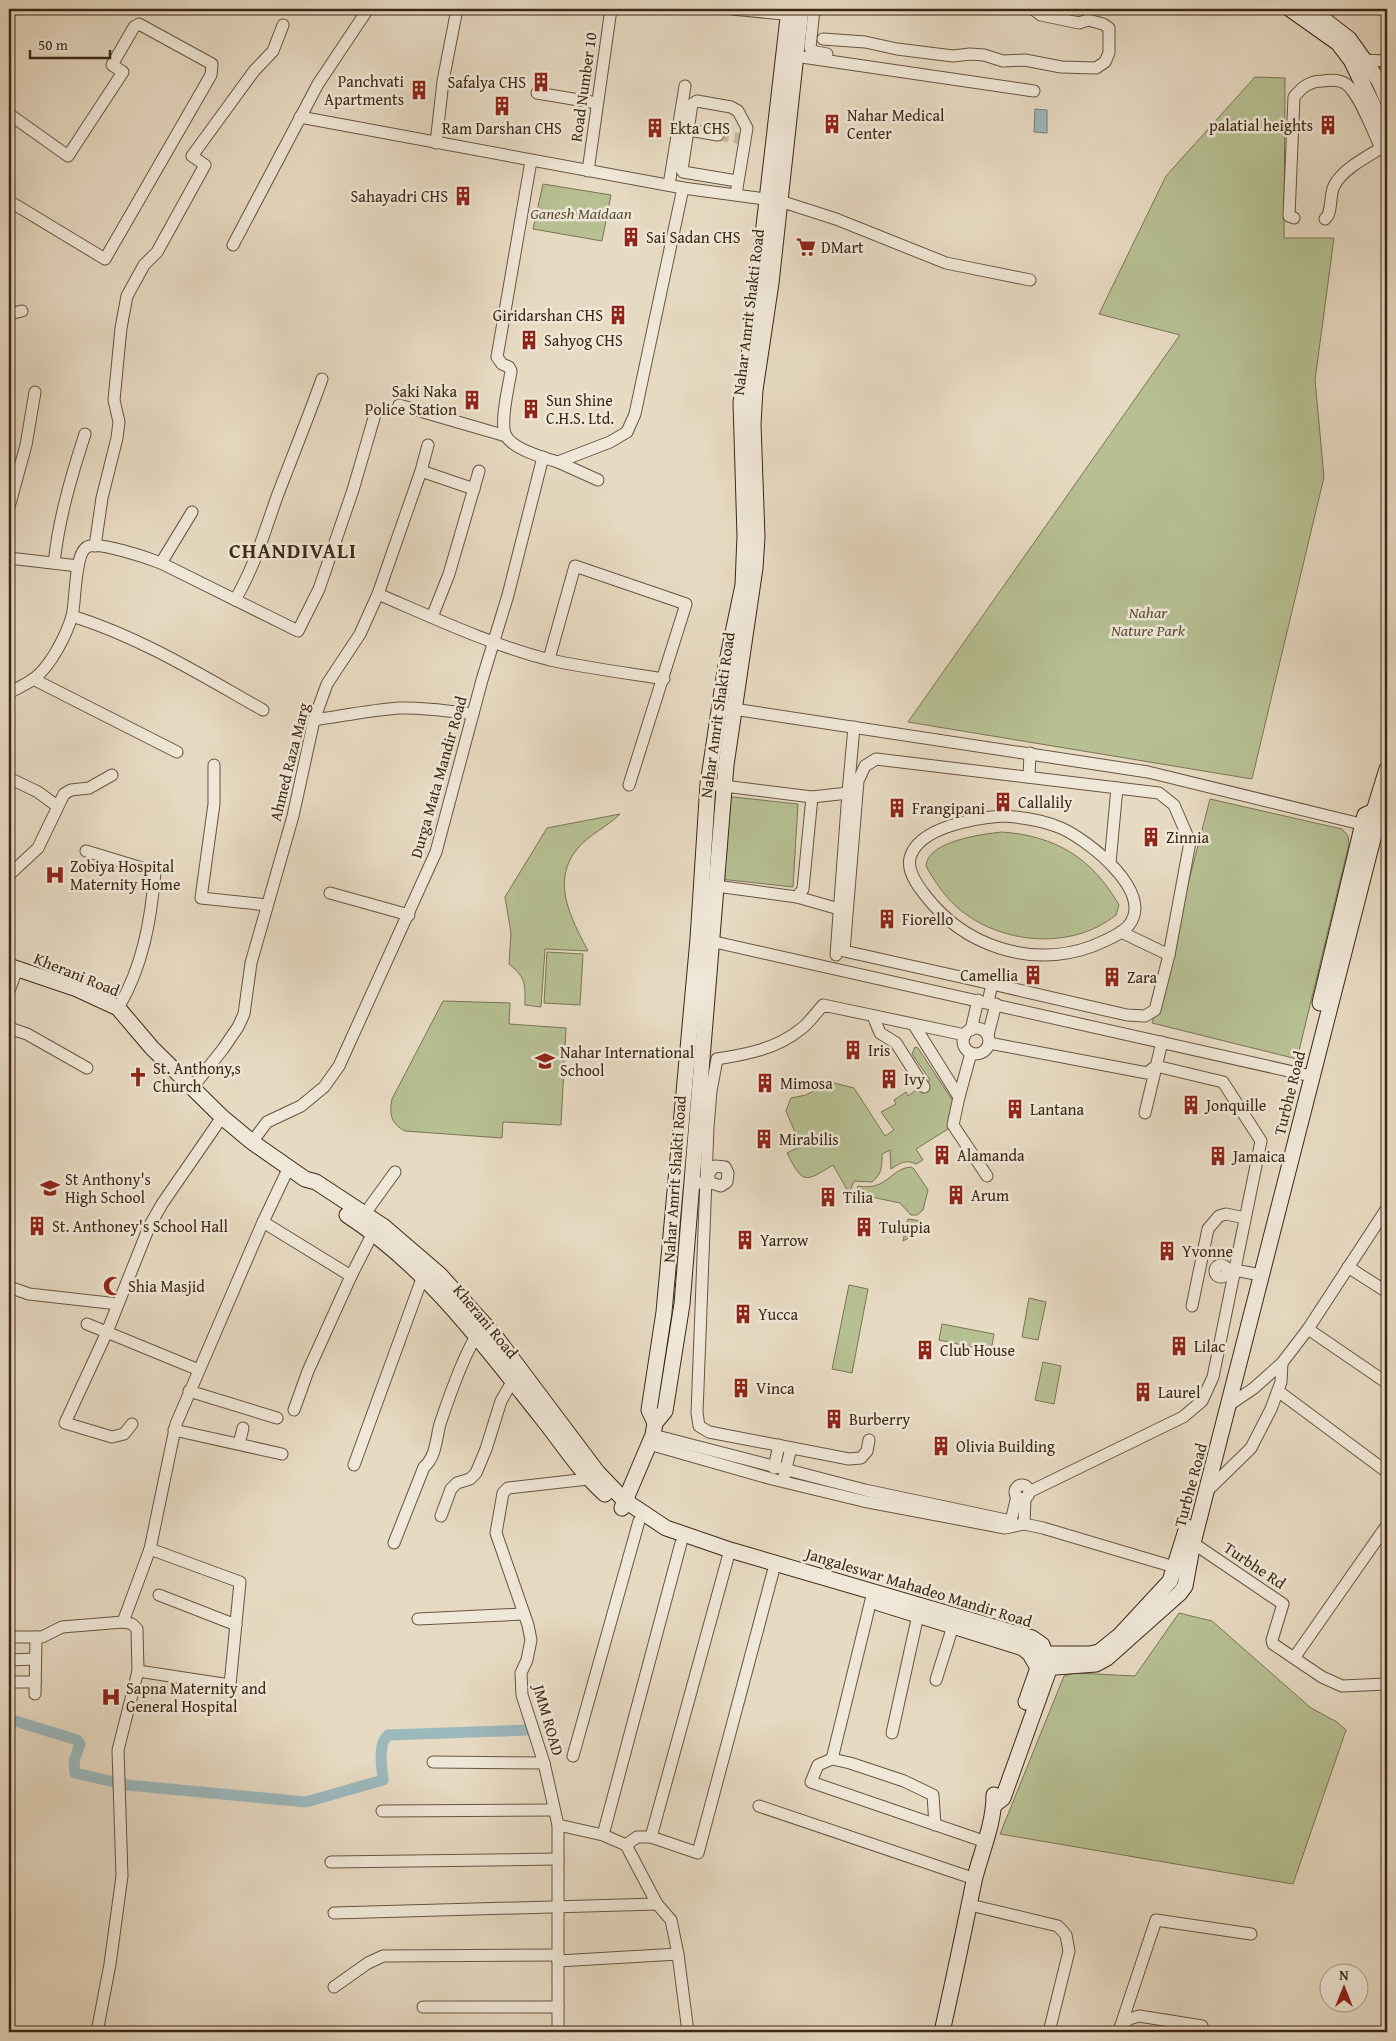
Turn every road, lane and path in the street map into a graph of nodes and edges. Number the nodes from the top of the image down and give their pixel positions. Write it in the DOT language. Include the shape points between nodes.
graph roads {
  1 [pos="368,9"];
  2 [pos="457,9"];
  3 [pos="611,9"];
  4 [pos="732,9"];
  5 [pos="814,9"];
  6 [pos="1033,9"];
  7 [pos="1290,9"];
  8 [pos="1310,9"];
  9 [pos="795,12"];
  10 [pos="282,25"];
  11 [pos="823,39"];
  12 [pos="938,54"];
  13 [pos="789,56"];
  14 [pos="953,56"];
  15 [pos="1357,60"];
  16 [pos="1387,61"];
  17 [pos="839,63"];
  18 [pos="936,77"];
  19 [pos="950,79"];
  20 [pos="686,86"];
  21 [pos="1034,91"];
  22 [pos="537,93"];
  23 [pos="1387,99"];
  24 [pos="598,103"];
  25 [pos="9,114"];
  26 [pos="300,118"];
  27 [pos="684,129"];
  28 [pos="1387,134"];
  29 [pos="718,135"];
  30 [pos="436,144"];
  31 [pos="1384,146"];
  32 [pos="531,161"];
  33 [pos="588,171"];
  34 [pos="738,181"];
  35 [pos="669,185"];
  36 [pos="683,188"];
  37 [pos="736,194"];
  38 [pos="774,200"];
  39 [pos="9,202"];
  40 [pos="1294,218"];
  41 [pos="1325,219"];
  42 [pos="233,244"];
  43 [pos="1030,280"];
  44 [pos="22,311"];
  45 [pos="9,314"];
  46 [pos="322,379"];
  47 [pos="35,392"];
  48 [pos="399,405"];
  49 [pos="376,411"];
  50 [pos="747,424"];
  51 [pos="85,434"];
  52 [pos="506,436"];
  53 [pos="428,445"];
  54 [pos="543,457"];
  55 [pos="558,462"];
  56 [pos="479,470"];
  57 [pos="421,471"];
  58 [pos="598,480"];
  59 [pos="474,489"];
  60 [pos="9,508"];
  61 [pos="192,512"];
  62 [pos="96,546"];
  63 [pos="9,558"];
  64 [pos="54,563"];
  65 [pos="161,563"];
  66 [pos="78,566"];
  67 [pos="378,594"];
  68 [pos="235,600"];
  69 [pos="72,616"];
  70 [pos="432,617"];
  71 [pos="494,642"];
  72 [pos="549,659"];
  73 [pos="34,679"];
  74 [pos="664,679"];
  75 [pos="11,689"];
  76 [pos="720,707"];
  77 [pos="263,710"];
  78 [pos="735,710"];
  79 [pos="473,714"];
  80 [pos="314,720"];
  81 [pos="854,727"];
  82 [pos="177,752"];
  83 [pos="1030,754"];
  84 [pos="214,765"];
  85 [pos="1387,770"];
  86 [pos="112,775"];
  87 [pos="1029,777"];
  88 [pos="9,778"];
  89 [pos="708,784"];
  90 [pos="629,785"];
  91 [pos="724,786"];
  92 [pos="1118,788"];
  93 [pos="848,793"];
  94 [pos="812,797"];
  95 [pos="57,806"];
  96 [pos="714,812"];
  97 [pos="1370,826"];
  98 [pos="86,851"];
  99 [pos="1110,863"];
  100 [pos="9,875"];
  101 [pos="709,885"];
  102 [pos="330,893"];
  103 [pos="797,897"];
  104 [pos="267,905"];
  105 [pos="839,909"];
  106 [pos="409,915"];
  107 [pos="1121,932"];
  108 [pos="705,939"];
  109 [pos="836,955"];
  110 [pos="1169,955"];
  111 [pos="13,968"];
  112 [pos="992,984"];
  113 [pos="9,991"];
  114 [pos="987,1002"];
  115 [pos="118,1008"];
  116 [pos="873,1016"];
  117 [pos="914,1025"];
  118 [pos="9,1028"];
  119 [pos="968,1032"];
  120 [pos="988,1039"];
  121 [pos="1162,1042"];
  122 [pos="972,1053"];
  123 [pos="1156,1066"];
  124 [pos="87,1068"];
  125 [pos="1307,1075"];
  126 [pos="924,1087"];
  127 [pos="192,1088"];
  128 [pos="959,1097"];
  129 [pos="1145,1113"];
  130 [pos="222,1117"];
  131 [pos="252,1142"];
  132 [pos="289,1167"];
  133 [pos="395,1172"];
  134 [pos="987,1176"];
  135 [pos="703,1178"];
  136 [pos="675,1181"];
  137 [pos="1387,1208"];
  138 [pos="362,1218"];
  139 [pos="1246,1218"];
  140 [pos="263,1222"];
  141 [pos="375,1227"];
  142 [pos="1348,1267"];
  143 [pos="1230,1272"];
  144 [pos="350,1276"];
  145 [pos="423,1276"];
  146 [pos="1256,1278"];
  147 [pos="9,1287"];
  148 [pos="1387,1292"];
  149 [pos="118,1304"];
  150 [pos="1192,1306"];
  151 [pos="87,1324"];
  152 [pos="1308,1329"];
  153 [pos="481,1330"];
  154 [pos="107,1332"];
  155 [pos="1282,1363"];
  156 [pos="520,1367"];
  157 [pos="198,1370"];
  158 [pos="513,1382"];
  159 [pos="1387,1383"];
  160 [pos="190,1391"];
  161 [pos="1278,1391"];
  162 [pos="1229,1405"];
  163 [pos="186,1410"];
  164 [pos="294,1410"];
  165 [pos="277,1418"];
  166 [pos="132,1424"];
  167 [pos="243,1428"];
  168 [pos="178,1431"];
  169 [pos="653,1434"];
  170 [pos="869,1440"];
  171 [pos="239,1444"];
  172 [pos="179,1445"];
  173 [pos="779,1445"];
  174 [pos="791,1448"];
  175 [pos="282,1454"];
  176 [pos="354,1465"];
  177 [pos="774,1468"];
  178 [pos="1387,1472"];
  179 [pos="593,1476"];
  180 [pos="784,1476"];
  181 [pos="1206,1492"];
  182 [pos="623,1504"];
  183 [pos="441,1516"];
  184 [pos="639,1521"];
  185 [pos="1017,1523"];
  186 [pos="1387,1525"];
  187 [pos="1193,1542"];
  188 [pos="394,1543"];
  189 [pos="681,1543"];
  190 [pos="150,1549"];
  191 [pos="729,1554"];
  192 [pos="1182,1570"];
  193 [pos="773,1572"];
  194 [pos="159,1595"];
  195 [pos="871,1600"];
  196 [pos="523,1614"];
  197 [pos="918,1615"];
  198 [pos="418,1619"];
  199 [pos="123,1622"];
  200 [pos="236,1626"];
  201 [pos="953,1626"];
  202 [pos="9,1637"];
  203 [pos="36,1637"];
  204 [pos="1294,1658"];
  205 [pos="36,1659"];
  206 [pos="9,1660"];
  207 [pos="1045,1663"];
  208 [pos="138,1671"];
  209 [pos="936,1680"];
  210 [pos="9,1682"];
  211 [pos="1387,1684"];
  212 [pos="892,1733"];
  213 [pos="572,1756"];
  214 [pos="832,1759"];
  215 [pos="433,1762"];
  216 [pos="544,1762"];
  217 [pos="759,1806"];
  218 [pos="554,1810"];
  219 [pos="382,1811"];
  220 [pos="935,1825"];
  221 [pos="558,1826"];
  222 [pos="603,1836"];
  223 [pos="651,1837"];
  224 [pos="986,1842"];
  225 [pos="626,1845"];
  226 [pos="558,1859"];
  227 [pos="331,1862"];
  228 [pos="975,1879"];
  229 [pos="657,1904"];
  230 [pos="970,1905"];
  231 [pos="558,1907"];
  232 [pos="334,1913"];
  233 [pos="1251,1934"];
  234 [pos="678,1954"];
  235 [pos="558,1958"];
  236 [pos="334,1988"];
  237 [pos="423,2007"];
  238 [pos="558,2007"];
  239 [pos="1202,2026"];
  240 [pos="1119,2029"];
  241 [pos="97,2032"];
  242 [pos="558,2032"];
  243 [pos="688,2032"];
  244 [pos="942,2032"];
  245 [pos="1049,2032"];
  1 -- 26 [label="street" via="318,84"];
  2 -- 30 [label="street" via="443,81"];
  3 -- 24 [label="street, Road Number 10"];
  4 -- 9 [label="street"];
  5 -- 17 [label="street" via="810,48 837,56"];
  6 -- 14 [label="street" via="1041,15 1079,22 1088,20 1110,28 1109,53 1105,62 1096,68 1061,67 1025,60 1003,61 984,55"];
  7 -- 15 [label="street"];
  8 -- 15 [label="street" via="1348,39"];
  9 -- 13 [label="street, Nahar Amrit Shakti Road"];
  10 -- 62 [label="street" via="273,51 254,70 192,156 204,165 157,252 144,265 127,296 114,400 119,422 102,498"];
  11 -- 12 [label="street"];
  12 -- 14 [label="street"];
  12 -- 18 [label="street"];
  13 -- 17 [label="street"];
  13 -- 38 [label="street, Nahar Amrit Shakti Road"];
  14 -- 19 [label="street"];
  15 -- 16 [label="street"];
  15 -- 23 [label="street" via="1379,81"];
  15 -- 28 [label="street"];
  17 -- 18 [label="street"];
  18 -- 19 [label="street"];
  19 -- 21 [label="street"];
  20 -- 27 [label="street"];
  22 -- 24 [label="street"];
  24 -- 33 [label="street, Road Number 10"];
  25 -- 39 [label="street" via="68,156 123,72 112,64 139,24 212,64 211,75 105,260"];
  26 -- 30 [label="street"];
  26 -- 42 [label="street"];
  27 -- 29 [label="street"];
  27 -- 34 [label="street" via="684,172"];
  27 -- 34 [label="street" via="692,104 697,102 738,111 747,128"];
  27 -- 35 [label="street"];
  30 -- 32 [label="street"];
  31 -- 40 [label="street" via="1354,92 1344,83 1314,81 1304,86 1294,97 1289,216"];
  31 -- 41 [label="street" via="1344,173 1331,192"];
  32 -- 33 [label="street"];
  32 -- 52 [label="street" via="497,357 511,371 504,425"];
  33 -- 35 [label="street"];
  34 -- 37 [label="street"];
  35 -- 36 [label="street"];
  36 -- 37 [label="street"];
  36 -- 55 [label="street" via="635,414 627,432"];
  37 -- 38 [label="street"];
  38 -- 43 [label="street" via="836,219 946,263"];
  38 -- 50 [label="street, Nahar Amrit Shakti Road" via="755,390"];
  44 -- 45 [label="street"];
  46 -- 68 [label="street" via="260,548"];
  47 -- 60 [label="street" via="26,445"];
  48 -- 52 [label="street"];
  49 -- 68 [label="street" via="319,589 298,631"];
  50 -- 76 [label="street, Nahar Amrit Shakti Road" via="743,585"];
  50 -- 78 [label="street, Nahar Amrit Shakti Road" via="757,537 756,568"];
  51 -- 64 [label="street" via="63,504"];
  52 -- 54 [label="street" via="514,444"];
  53 -- 57 [label="street, Ahmed Raza Marg"];
  54 -- 55 [label="street"];
  54 -- 71 [label="street, Durga Mata Mandir Road"];
  55 -- 58 [label="street"];
  56 -- 59 [label="street"];
  57 -- 59 [label="street"];
  57 -- 67 [label="street, Ahmed Raza Marg"];
  59 -- 70 [label="street" via="449,574"];
  61 -- 65 [label="street"];
  62 -- 65 [label="street"];
  62 -- 66 [label="street" via="87,547 82,552"];
  63 -- 64 [label="street"];
  64 -- 66 [label="street"];
  65 -- 68 [label="street"];
  66 -- 69 [label="street"];
  67 -- 70 [label="street"];
  67 -- 80 [label="street, Ahmed Raza Marg" via="360,634 326,688"];
  69 -- 73 [label="street" via="56,652"];
  69 -- 77 [label="street" via="148,646"];
  70 -- 71 [label="street"];
  71 -- 72 [label="street"];
  71 -- 79 [label="street, Durga Mata Mandir Road"];
  72 -- 74 [label="street"];
  72 -- 74 [label="street" via="575,566 686,604"];
  73 -- 75 [label="street"];
  73 -- 82 [label="street"];
  74 -- 90 [label="street"];
  76 -- 78 [label="street"];
  76 -- 89 [label="street, Nahar Amrit Shakti Road"];
  78 -- 81 [label="street"];
  78 -- 91 [label="street, Nahar Amrit Shakti Road"];
  79 -- 80 [label="street" via="400,708"];
  79 -- 106 [label="street, Durga Mata Mandir Road" via="436,852"];
  80 -- 104 [label="street, Ahmed Raza Marg" via="293,816"];
  81 -- 83 [label="street"];
  81 -- 93 [label="street"];
  83 -- 87 [label="street"];
  83 -- 97 [label="street" via="1148,772"];
  84 -- 104 [label="street" via="212,819 200,898"];
  85 -- 97 [label="street, Turbhe Road" via="1374,811 1377,818"];
  86 -- 95 [label="street" via="89,788 71,790 64,794"];
  87 -- 92 [label="street"];
  87 -- 112 [label="street" via="876,759 865,766 858,781 844,951"];
  88 -- 95 [label="street" via="38,792"];
  89 -- 91 [label="street"];
  89 -- 96 [label="street, Nahar Amrit Shakti Road"];
  91 -- 94 [label="street"];
  91 -- 96 [label="street, Nahar Amrit Shakti Road"];
  92 -- 99 [label="street"];
  92 -- 110 [label="street" via="1159,793 1174,805 1190,842"];
  93 -- 94 [label="street"];
  93 -- 105 [label="street"];
  94 -- 103 [label="street" via="803,889"];
  95 -- 100 [label="street" via="38,848"];
  96 -- 101 [label="street, Nahar Amrit Shakti Road"];
  97 -- 125 [label="street, Turbhe Road"];
  98 -- 115 [label="street" via="155,872 152,912 145,943 129,991"];
  99 -- 107 [label="street" via="1136,902 1133,917"];
  99 -- 107 [label="street" via="1080,838 1062,828 1023,817 1002,816 962,822 924,839 914,849 910,870 926,896 949,922 971,937 1002,950 1063,954 1102,942"];
  101 -- 103 [label="street"];
  101 -- 108 [label="street, Nahar Amrit Shakti Road"];
  102 -- 106 [label="street"];
  103 -- 105 [label="street"];
  104 -- 127 [label="street, Ahmed Raza Marg" via="251,963 244,1014 223,1049"];
  105 -- 109 [label="street"];
  106 -- 131 [label="street, Durga Mata Mandir Road" via="339,1066 324,1087 301,1106 267,1122"];
  107 -- 110 [label="street"];
  108 -- 114 [label="street"];
  108 -- 135 [label="street, Nahar Amrit Shakti Road"];
  108 -- 136 [label="street, Nahar Amrit Shakti Road"];
  110 -- 112 [label="street" via="1155,1010 1145,1016 1127,1015"];
  111 -- 113 [label="street"];
  111 -- 115 [label="street, Kherani Road" via="77,989"];
  112 -- 114 [label="street"];
  114 -- 119 [label="street"];
  114 -- 120 [label="street"];
  114 -- 121 [label="street"];
  115 -- 127 [label="street, Kherani Road"];
  116 -- 117 [label="street"];
  116 -- 126 [label="street" via="880,1033 896,1043"];
  116 -- 135 [label="street" via="823,1006 803,1028 778,1044 749,1054 717,1059"];
  117 -- 119 [label="street"];
  117 -- 128 [label="street"];
  118 -- 124 [label="street" via="27,1034"];
  119 -- 120 [label="street" via="982,1030"];
  119 -- 122 [label="street" via="963,1039 965,1048"];
  120 -- 122 [label="street" via="983,1052"];
  120 -- 123 [label="street" via="1147,1073"];
  121 -- 123 [label="street"];
  121 -- 125 [label="street"];
  122 -- 128 [label="street"];
  123 -- 129 [label="street"];
  123 -- 139 [label="street" via="1223,1082 1262,1141"];
  125 -- 146 [label="street, Turbhe Road"];
  127 -- 130 [label="street, Kherani Road"];
  128 -- 134 [label="street" via="954,1125"];
  130 -- 131 [label="street, Kherani Road"];
  130 -- 149 [label="street" via="149,1227"];
  131 -- 132 [label="street, Kherani Road"];
  132 -- 138 [label="street, Kherani Road" via="305,1179 307,1189"];
  132 -- 140 [label="street"];
  133 -- 138 [label="street"];
  135 -- 136 [label="street"];
  135 -- 169 [label="street, Nahar Amrit Shakti Road" via="665,1411"];
  135 -- 173 [label="street" via="699,1426 709,1432"];
  136 -- 169 [label="street, Nahar Amrit Shakti Road" via="664,1312 649,1410"];
  137 -- 142 [label="street"];
  138 -- 141 [label="street, Kherani Road"];
  139 -- 143 [label="street"];
  139 -- 150 [label="street" via="1226,1214 1219,1216 1208,1229"];
  140 -- 144 [label="street"];
  140 -- 157 [label="street"];
  141 -- 144 [label="street"];
  141 -- 145 [label="street, Kherani Road"];
  141 -- 153 [label="street, Kherani Road" via="440,1275"];
  142 -- 148 [label="street"];
  142 -- 152 [label="street"];
  143 -- 146 [label="street"];
  143 -- 185 [label="street" via="1212,1377 1202,1401 1183,1416 1023,1496"];
  144 -- 164 [label="street"];
  145 -- 153 [label="street, Kherani Road"];
  145 -- 176 [label="street"];
  146 -- 162 [label="street, Turbhe Road"];
  146 -- 192 [label="street" via="1218,1411"];
  147 -- 149 [label="street" via="29,1294"];
  149 -- 154 [label="street"];
  151 -- 154 [label="street"];
  152 -- 155 [label="street"];
  152 -- 159 [label="street"];
  153 -- 156 [label="street, Kherani Road"];
  153 -- 158 [label="street, Kherani Road"];
  153 -- 188 [label="street" via="468,1352 440,1424 430,1461 424,1467"];
  154 -- 157 [label="street"];
  154 -- 166 [label="street" via="65,1423 112,1437 124,1434"];
  155 -- 161 [label="street"];
  155 -- 162 [label="street"];
  156 -- 158 [label="street"];
  156 -- 179 [label="street, Kherani Road"];
  157 -- 160 [label="street"];
  158 -- 179 [label="street, Kherani Road"];
  158 -- 183 [label="street" via="501,1401 476,1473 451,1489"];
  160 -- 165 [label="street"];
  160 -- 168 [label="street"];
  161 -- 178 [label="street"];
  161 -- 181 [label="street" via="1251,1448"];
  162 -- 181 [label="street, Turbhe Road"];
  163 -- 168 [label="street"];
  167 -- 171 [label="street"];
  168 -- 171 [label="street"];
  168 -- 172 [label="street"];
  168 -- 190 [label="street"];
  169 -- 177 [label="street"];
  169 -- 180 [label="street"];
  169 -- 182 [label="street, Nahar Amrit Shakti Road"];
  170 -- 174 [label="street" via="867,1451 860,1458 849,1459"];
  171 -- 175 [label="street"];
  173 -- 174 [label="street"];
  173 -- 177 [label="street"];
  174 -- 180 [label="street"];
  177 -- 180 [label="street"];
  179 -- 182 [label="street, Kherani Road"];
  179 -- 196 [label="street, JMM ROAD" via="546,1485 521,1485 508,1488 503,1494 496,1533"];
  180 -- 185 [label="street" via="865,1490 984,1520"];
  181 -- 187 [label="street, Turbhe Road"];
  182 -- 184 [label="street, Jangaleswar Mahadeo Mandir Road"];
  182 -- 191 [label="street, Jangaleswar Mahadeo Mandir Road" via="666,1528"];
  184 -- 189 [label="street, Jangaleswar Mahadeo Mandir Road"];
  184 -- 213 [label="street"];
  185 -- 192 [label="street"];
  186 -- 204 [label="street"];
  187 -- 192 [label="street, Turbhe Road"];
  187 -- 204 [label="street, Turbhe Rd" via="1283,1604 1272,1640"];
  189 -- 191 [label="street, Jangaleswar Mahadeo Mandir Road"];
  189 -- 222 [label="street"];
  190 -- 199 [label="street"];
  190 -- 200 [label="street" via="240,1582"];
  191 -- 193 [label="street, Jangaleswar Mahadeo Mandir Road"];
  191 -- 207 [label="street, Jangaleswar Mahadeo Mandir Road" via="1032,1638 1042,1645"];
  191 -- 223 [label="street"];
  192 -- 207 [label="street" via="1185,1586 1180,1593 1108,1658 1096,1664"];
  193 -- 195 [label="street, Jangaleswar Mahadeo Mandir Road"];
  193 -- 223 [label="street" via="698,1853"];
  194 -- 200 [label="street"];
  195 -- 197 [label="street, Jangaleswar Mahadeo Mandir Road"];
  195 -- 214 [label="street"];
  196 -- 198 [label="street"];
  196 -- 216 [label="street, JMM ROAD" via="531,1640 528,1660 521,1673 522,1695"];
  197 -- 201 [label="street, Jangaleswar Mahadeo Mandir Road"];
  197 -- 212 [label="street"];
  199 -- 203 [label="street" via="62,1626"];
  199 -- 208 [label="street" via="137,1629"];
  200 -- 208 [label="street" via="230,1685"];
  201 -- 207 [label="street, Jangaleswar Mahadeo Mandir Road" via="1023,1648"];
  201 -- 209 [label="street"];
  202 -- 203 [label="street"];
  203 -- 205 [label="street"];
  204 -- 211 [label="street, Turbhe Rd" via="1342,1686"];
  205 -- 206 [label="street"];
  205 -- 210 [label="street" via="35,1688"];
  207 -- 224 [label="street" via="994,1793"];
  208 -- 241 [label="street" via="118,1750 122,1876"];
  214 -- 220 [label="street" via="904,1781 933,1795"];
  214 -- 220 [label="street" via="818,1765 811,1782"];
  215 -- 216 [label="street"];
  216 -- 218 [label="street, JMM ROAD"];
  217 -- 228 [label="street"];
  218 -- 219 [label="street"];
  218 -- 221 [label="street, JMM ROAD"];
  220 -- 224 [label="street"];
  221 -- 222 [label="street"];
  221 -- 226 [label="street, JMM ROAD"];
  222 -- 225 [label="street"];
  223 -- 225 [label="street" via="637,1837"];
  224 -- 228 [label="street"];
  225 -- 229 [label="street"];
  226 -- 227 [label="street"];
  226 -- 231 [label="street, JMM ROAD"];
  228 -- 230 [label="street"];
  229 -- 231 [label="street"];
  229 -- 234 [label="street" via="671,1920"];
  230 -- 244 [label="street"];
  230 -- 245 [label="street" via="1058,1926 1066,1935 1069,1951"];
  231 -- 232 [label="street"];
  231 -- 235 [label="street, JMM ROAD"];
  233 -- 240 [label="street" via="1156,1920"];
  234 -- 235 [label="street"];
  234 -- 243 [label="street"];
  235 -- 236 [label="street" via="384,1956 368,1963"];
  235 -- 238 [label="street, JMM ROAD"];
  237 -- 238 [label="street"];
  238 -- 242 [label="street, JMM ROAD"];
  239 -- 240 [label="street" via="1139,2016 1129,2019"];
}
